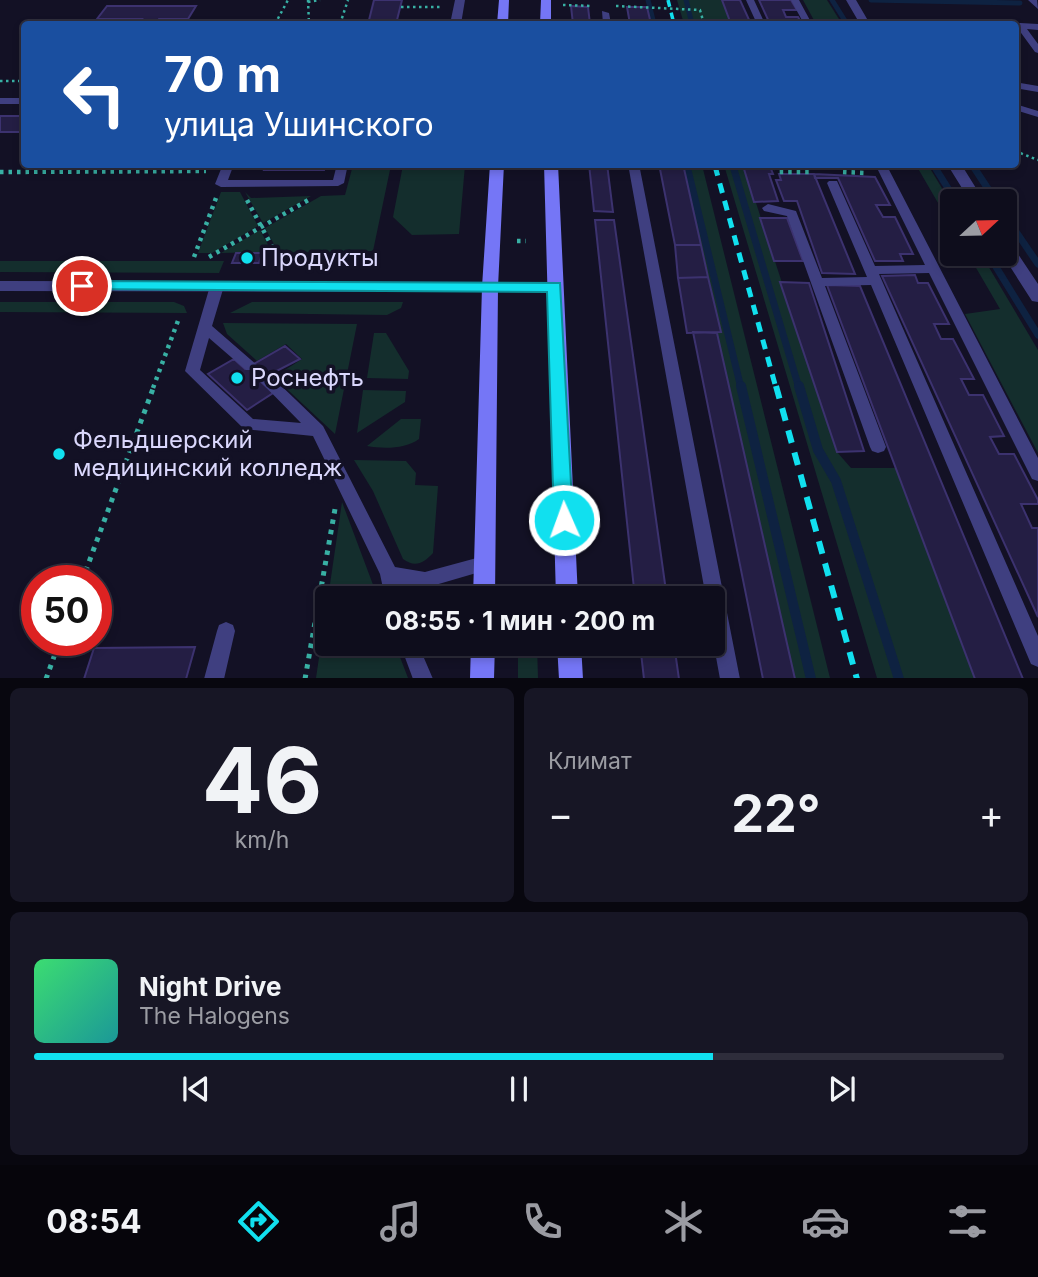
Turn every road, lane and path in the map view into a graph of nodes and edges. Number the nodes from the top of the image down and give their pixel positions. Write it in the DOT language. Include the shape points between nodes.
graph roads {
  1 [pos="288,0"];
  2 [pos="320,0"];
  3 [pos="348,0"];
  4 [pos="460,0"];
  5 [pos="504,0"];
  6 [pos="546,0"];
  7 [pos="750,0"];
  8 [pos="795,0"];
  9 [pos="851,0"];
  10 [pos="1032,0"];
  11 [pos="308,1"];
  12 [pos="646,6"];
  13 [pos="1038,6"];
  14 [pos="401,7"];
  15 [pos="448,7"];
  16 [pos="605,13"];
  17 [pos="277,21"];
  18 [pos="309,21"];
  19 [pos="341,21"];
  20 [pos="456,21"];
  21 [pos="503,21"];
  22 [pos="546,21"];
  23 [pos="606,21"];
  24 [pos="704,21"];
  25 [pos="760,21"];
  26 [pos="806,21"];
  27 [pos="863,21"];
  28 [pos="1038,27"];
  29 [pos="1038,50"];
  30 [pos="0,81"];
  31 [pos="21,81"];
  32 [pos="1019,86"];
  33 [pos="1038,89"];
  34 [pos="0,101"];
  35 [pos="21,101"];
  36 [pos="1019,108"];
  37 [pos="1038,114"];
  38 [pos="1019,153"];
  39 [pos="1038,160"];
  40 [pos="228,168"];
  41 [pos="342,168"];
  42 [pos="496,168"];
  43 [pos="551,168"];
  44 [pos="634,168"];
  45 [pos="882,168"];
  46 [pos="956,168"];
  47 [pos="0,172"];
  48 [pos="338,183"];
  49 [pos="833,183"];
  50 [pos="221,184"];
  51 [pos="238,184"];
  52 [pos="970,189"];
  53 [pos="768,208"];
  54 [pos="261,227"];
  55 [pos="517,241"];
  56 [pos="526,241"];
  57 [pos="194,257"];
  58 [pos="209,257"];
  59 [pos="1013,266"];
  60 [pos="283,267"];
  61 [pos="934,269"];
  62 [pos="873,275"];
  63 [pos="818,282"];
  64 [pos="0,286"];
  65 [pos="217,286"];
  66 [pos="490,287"];
  67 [pos="555,287"];
  68 [pos="1038,297"];
  69 [pos="179,318"];
  70 [pos="204,327"];
  71 [pos="251,366"];
  72 [pos="263,377"];
  73 [pos="318,430"];
  74 [pos="878,447"];
  75 [pos="341,472"];
  76 [pos="1038,474"];
  77 [pos="484,564"];
  78 [pos="88,565"];
  79 [pos="389,574"];
  80 [pos="392,586"];
  81 [pos="484,586"];
  82 [pos="567,586"];
  83 [pos="226,631"];
  84 [pos="54,656"];
  85 [pos="415,656"];
  86 [pos="482,656"];
  87 [pos="570,656"];
  88 [pos="1038,658"];
  89 [pos="46,678"];
  90 [pos="214,678"];
  91 [pos="305,678"];
  92 [pos="423,678"];
  93 [pos="482,678"];
  94 [pos="571,678"];
  95 [pos="730,678"];
  1 -- 17 [label="path"];
  2 -- 11 [label="path"];
  3 -- 19 [label="path"];
  4 -- 20 [label="street"];
  5 -- 21 [label="main road"];
  6 -- 22 [label="main road"];
  7 -- 25 [label="lane"];
  8 -- 26 [label="lane"];
  9 -- 27 [label="street"];
  10 -- 13 [label="lane"];
  11 -- 18 [label="path"];
  12 -- 24 [label="path" via="702,11"];
  14 -- 15 [label="path"];
  16 -- 23 [label="lane"];
  28 -- 29 [label="lane" via="1020,26"];
  30 -- 31 [label="path"];
  32 -- 33 [label="lane"];
  34 -- 35 [label="lane"];
  36 -- 37 [label="lane"];
  38 -- 39 [label="path"];
  40 -- 47 [label="path"];
  40 -- 50 [label="lane"];
  41 -- 48 [label="lane"];
  42 -- 66 [label="main road"];
  43 -- 67 [label="main road"];
  44 -- 95 [label="lane"];
  45 -- 61 [label="lane"];
  46 -- 52 [label="street"];
  48 -- 51 [label="lane"];
  48 -- 54 [label="path"];
  49 -- 62 [label="lane"];
  50 -- 51 [label="lane"];
  50 -- 57 [label="path"];
  51 -- 54 [label="path"];
  53 -- 63 [label="lane" via="792,214"];
  54 -- 58 [label="path"];
  54 -- 60 [label="path"];
  55 -- 56 [label="path"];
  59 -- 68 [label="street"];
  61 -- 62 [label="lane"];
  61 -- 76 [label="lane"];
  62 -- 63 [label="lane"];
  62 -- 88 [label="lane"];
  63 -- 74 [label="lane"];
  64 -- 65 [label="street"];
  65 -- 66 [label="street"];
  65 -- 70 [label="lane"];
  66 -- 67 [label="street"];
  66 -- 77 [label="main road"];
  67 -- 82 [label="main road"];
  69 -- 78 [label="path"];
  70 -- 71 [label="lane"];
  70 -- 73 [label="lane" via="192,371 249,425"];
  72 -- 73 [label="lane"];
  73 -- 75 [label="lane"];
  75 -- 79 [label="lane"];
  75 -- 91 [label="path"];
  77 -- 79 [label="lane" via="425,580"];
  77 -- 81 [label="main road"];
  79 -- 80 [label="lane"];
  83 -- 90 [label="lane"];
  84 -- 89 [label="path"];
  85 -- 92 [label="lane"];
  86 -- 93 [label="main road"];
  87 -- 94 [label="main road"];
}
